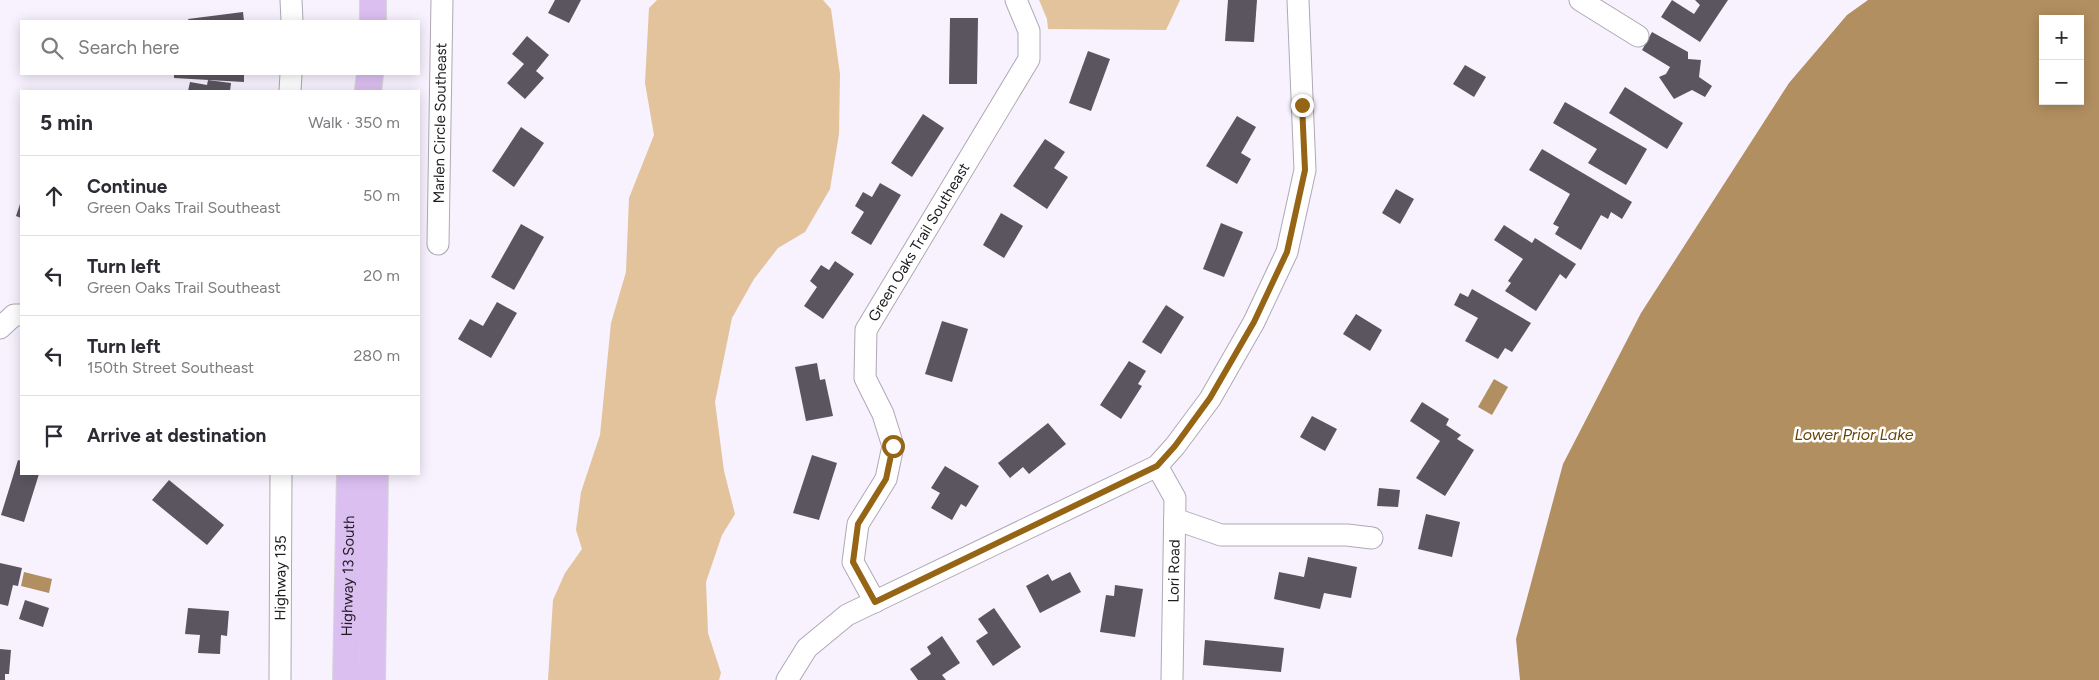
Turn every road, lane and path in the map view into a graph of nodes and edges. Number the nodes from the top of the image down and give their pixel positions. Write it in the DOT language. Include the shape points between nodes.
graph roads {
  1 [pos="291,0"];
  2 [pos="373,0"];
  3 [pos="442,0"];
  4 [pos="1016,0"];
  5 [pos="1298,0"];
  6 [pos="1580,0"];
  7 [pos="292,20"];
  8 [pos="373,20"];
  9 [pos="1638,36"];
  10 [pos="291,75"];
  11 [pos="372,75"];
  12 [pos="372,75"];
  13 [pos="290,90"];
  14 [pos="368,90"];
  15 [pos="374,90"];
  16 [pos="438,244"];
  17 [pos="1157,466"];
  18 [pos="282,475"];
  19 [pos="350,475"];
  20 [pos="374,475"];
  21 [pos="1175,519"];
  22 [pos="1372,538"];
  23 [pos="875,602"];
  24 [pos="280,680"];
  25 [pos="346,680"];
  26 [pos="372,680"];
  27 [pos="787,680"];
  28 [pos="1172,680"];
  1 -- 7 [label="street"];
  2 -- 8 [label="main road"];
  3 -- 16 [label="street, Marlen Circle Southeast"];
  4 -- 23 [label="street, Green Oaks Trail Southeast" via="1029,31 1030,59 866,330 865,378 893,446 886,479 858,524 853,562"];
  5 -- 17 [label="street" via="1305,170 1287,252 1254,322 1210,398"];
  6 -- 9 [label="street"];
  10 -- 13 [label="street"];
  11 -- 14 [label="main road"];
  12 -- 15 [label="main road"];
  17 -- 21 [label="street, Lori Road" via="1175,498"];
  17 -- 23 [label="street"];
  18 -- 24 [label="street, Highway 135"];
  19 -- 25 [label="main road, Highway 13 South"];
  20 -- 26 [label="main road, Highway 13 South"];
  21 -- 22 [label="street" via="1221,535 1347,535"];
  21 -- 28 [label="street, Lori Road"];
  23 -- 27 [label="street" via="847,615 807,648"];
}
